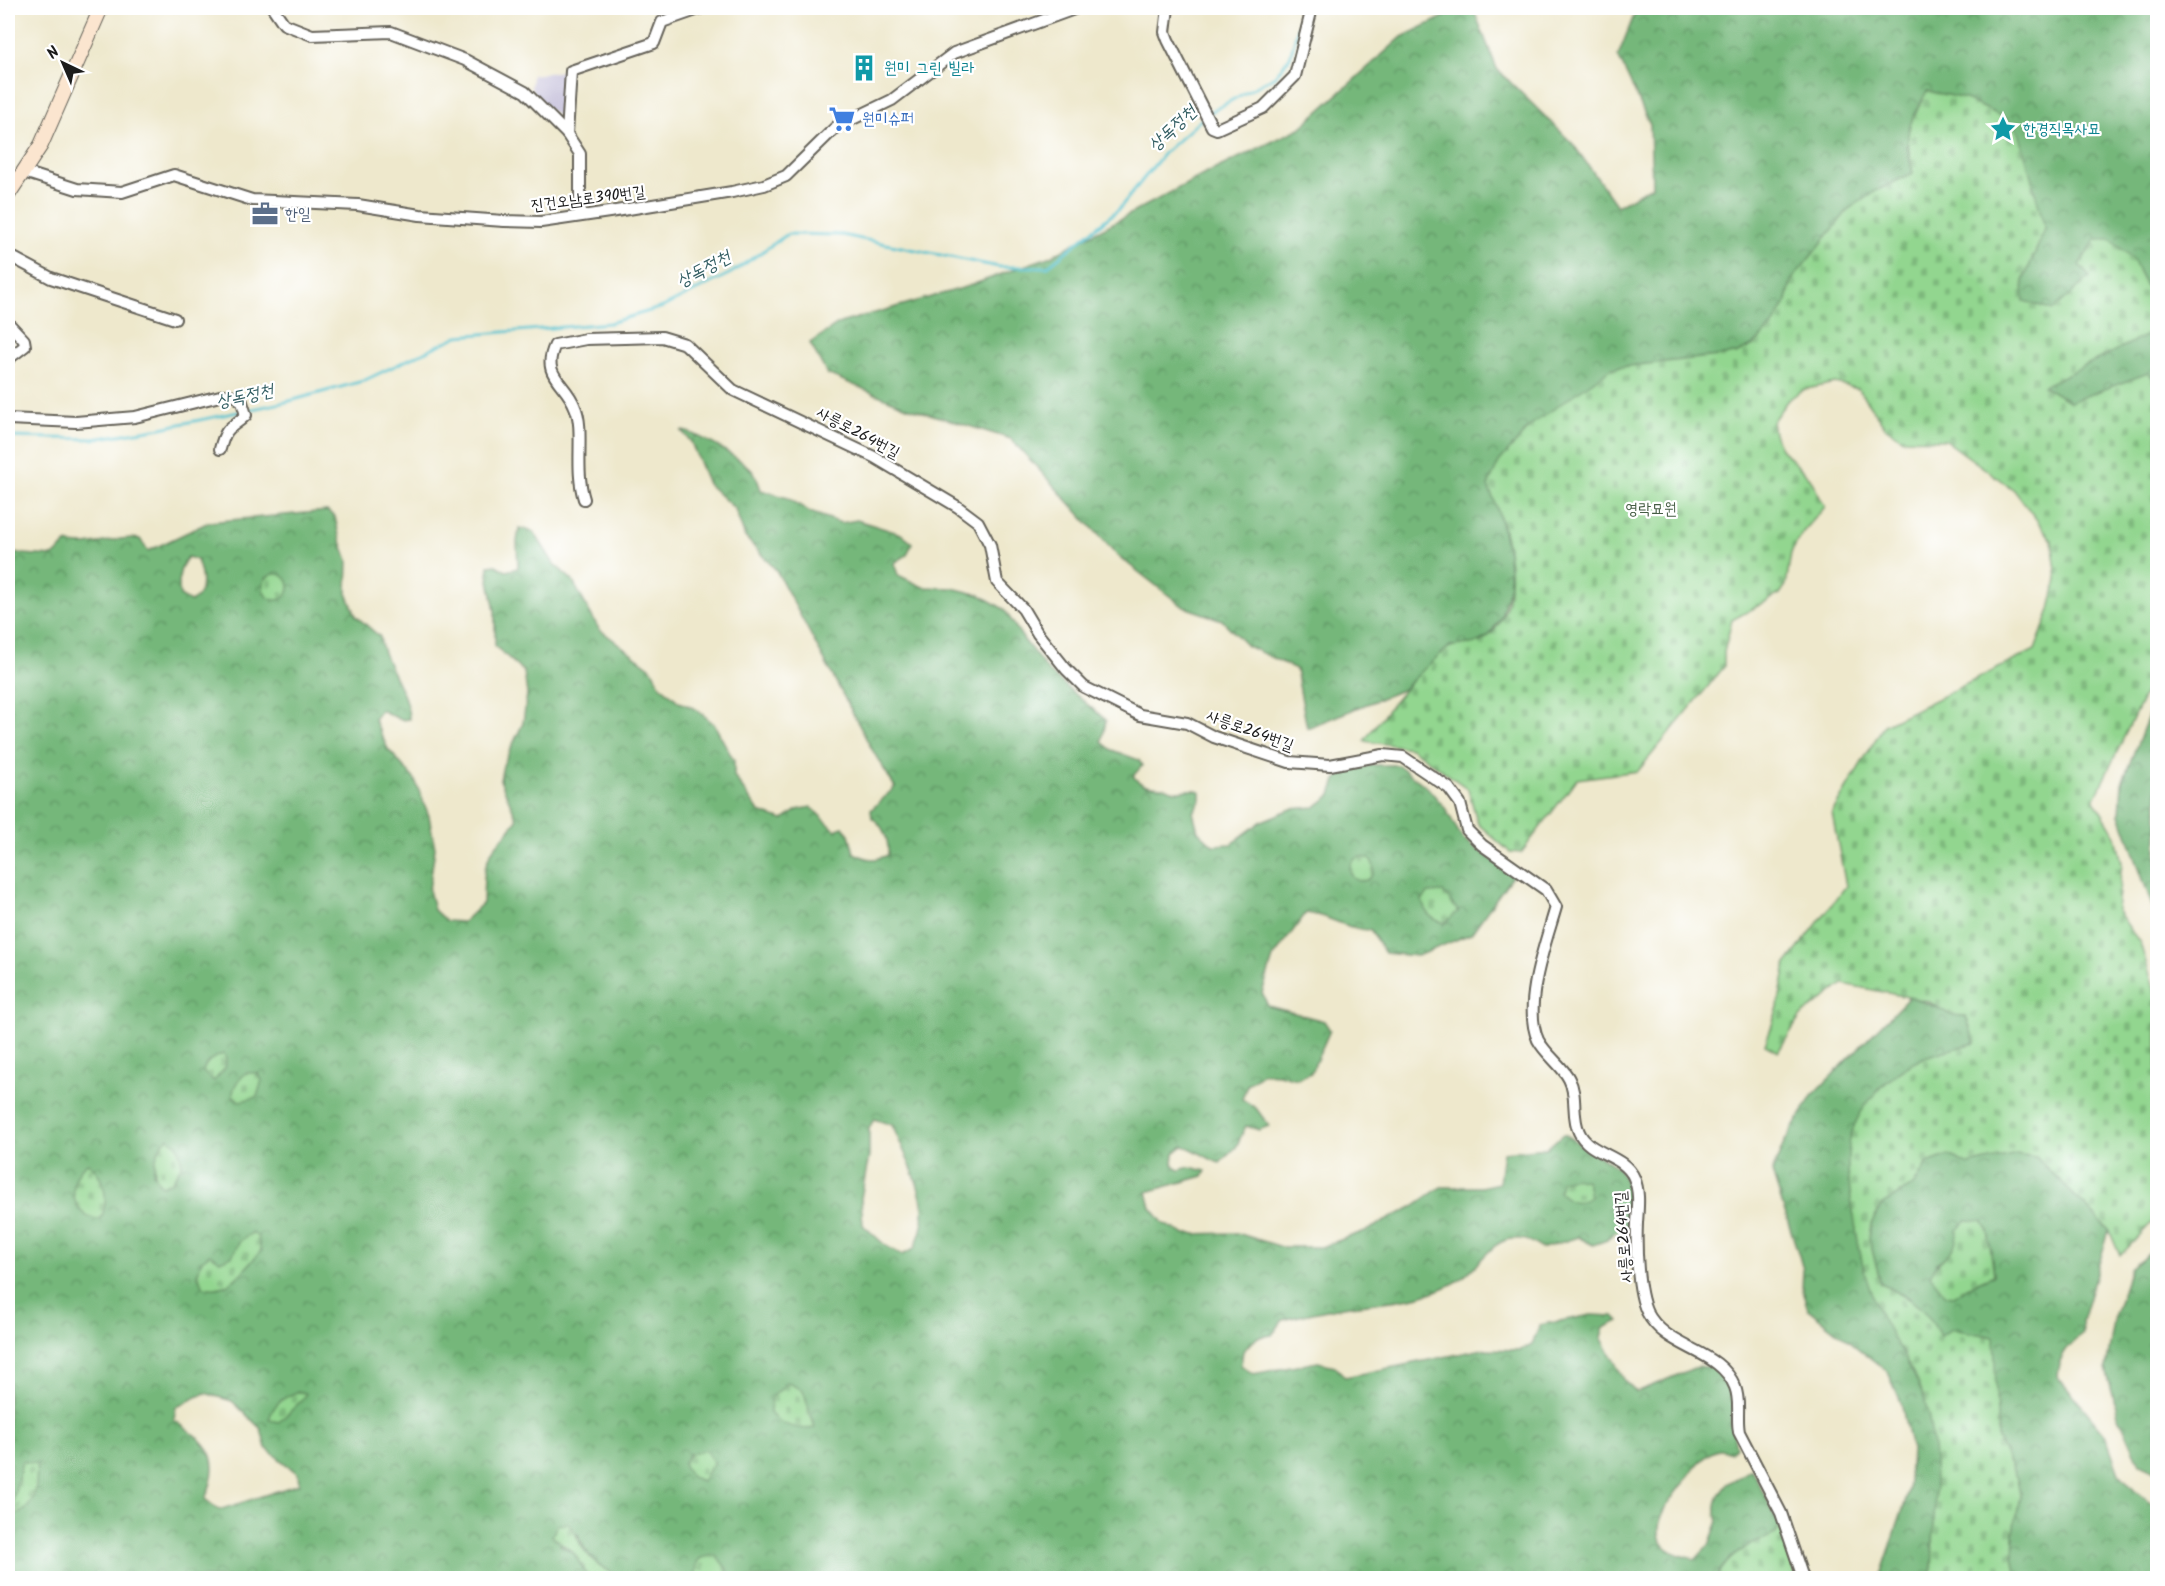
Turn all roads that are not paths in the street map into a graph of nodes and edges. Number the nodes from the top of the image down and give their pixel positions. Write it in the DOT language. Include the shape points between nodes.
graph roads {
  1 [pos="101,8"];
  2 [pos="273,8"];
  3 [pos="702,8"];
  4 [pos="1077,8"];
  5 [pos="1168,8"];
  6 [pos="1312,8"];
  7 [pos="567,134"];
  8 [pos="24,172"];
  9 [pos="8,195"];
  10 [pos="580,216"];
  11 [pos="8,255"];
  12 [pos="175,319"];
  13 [pos="8,323"];
  14 [pos="8,359"];
  15 [pos="8,419"];
  16 [pos="220,449"];
  17 [pos="584,499"];
  18 [pos="1803,1578"];
  1 -- 8 [label="main road" via="41,145"];
  2 -- 7 [label="street" via="284,24 312,35 390,32 465,60 525,92"];
  3 -- 7 [label="street" via="662,22 654,43 571,71"];
  4 -- 10 [label="street, 진건오남로390번길" via="954,52 892,100 836,127 786,176 732,192"];
  5 -- 6 [label="street" via="1168,40 1209,122 1217,129 1263,108 1295,76"];
  7 -- 10 [label="street" via="580,154"];
  8 -- 9 [label="main road"];
  8 -- 10 [label="street, 진건오남로390번길" via="77,189 122,192 174,175 268,202 358,205 504,222"];
  11 -- 12 [label="street" via="51,278"];
  13 -- 14 [label="street" via="25,346"];
  15 -- 16 [label="street" via="76,422 126,418 231,394 239,397 245,409 226,431"];
  17 -- 18 [label="street, 사릉로264번길" via="578,474 576,409 553,374 550,355 555,345 586,339 662,337 685,344 733,390 874,457 978,522 990,545 997,582 1084,687 1140,715 1187,723 1214,737 1289,762 1330,765 1383,755 1403,758 1449,788 1460,803 1467,830 1546,890 1556,907 1538,970 1533,1021 1538,1040 1569,1078 1575,1095 1578,1132 1634,1176 1639,1199 1640,1280 1647,1311 1658,1328 1713,1361 1735,1385 1740,1403 1739,1432 1781,1513"];
}
